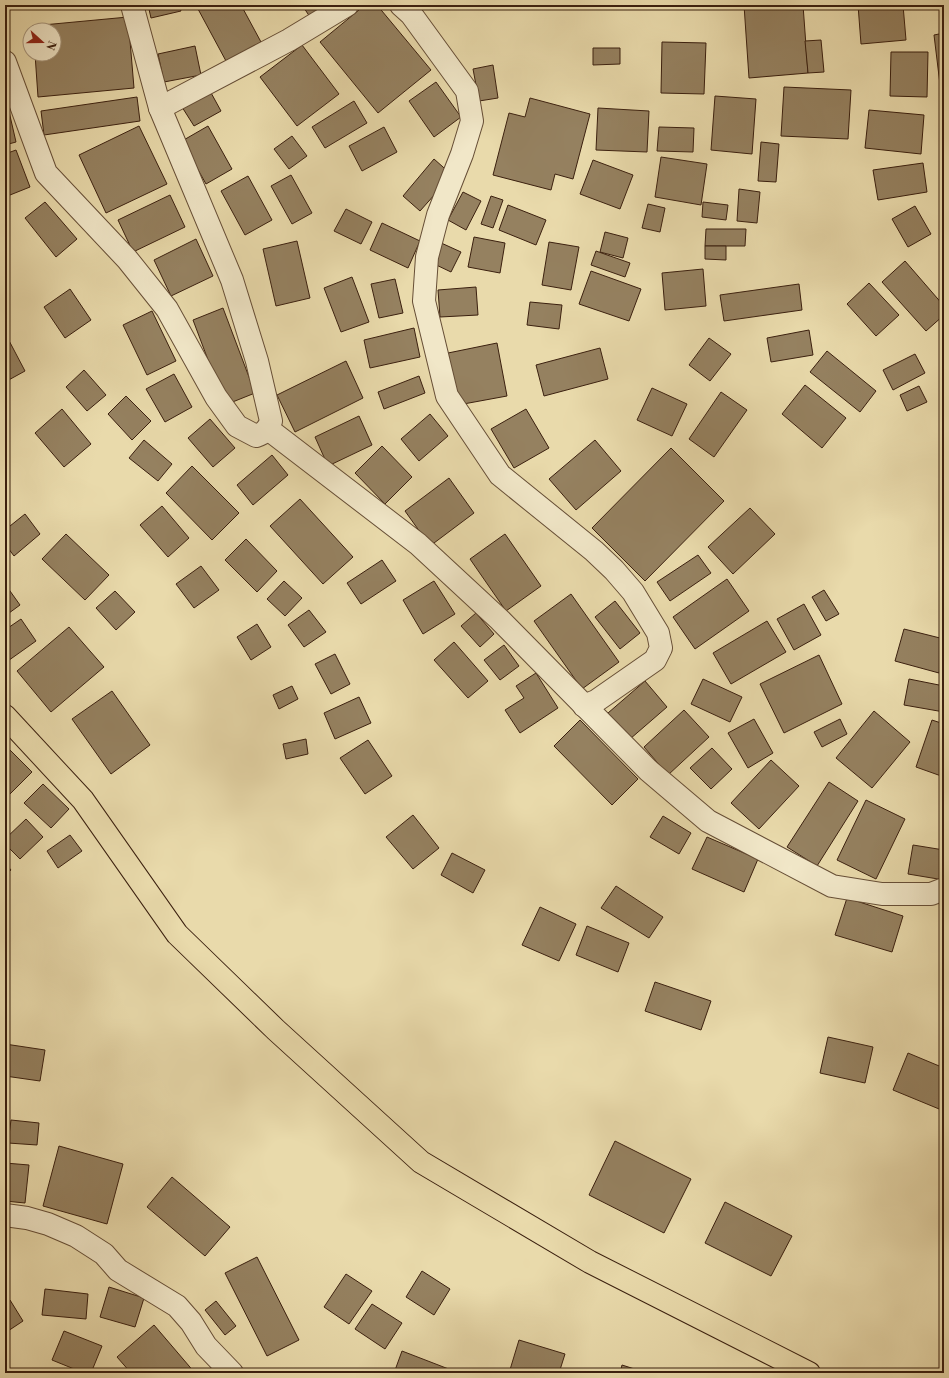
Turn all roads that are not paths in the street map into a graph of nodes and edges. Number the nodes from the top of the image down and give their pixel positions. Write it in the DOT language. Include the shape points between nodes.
graph roads {
  1 [pos="132,5"];
  2 [pos="347,5"];
  3 [pos="401,5"];
  4 [pos="5,62"];
  5 [pos="160,108"];
  6 [pos="268,429"];
  7 [pos="584,706"];
  8 [pos="5,716"];
  9 [pos="944,889"];
  10 [pos="5,1215"];
  11 [pos="232,1373"];
  12 [pos="809,1373"];
  1 -- 5 [label="street"];
  2 -- 5 [label="street" via="289,40"];
  3 -- 7 [label="street" via="411,14 467,91 472,121 438,215 427,257 424,301 447,396 500,475 614,570 633,592 658,633 661,648 655,660 596,701"];
  4 -- 6 [label="street" via="46,174 127,259 167,309 216,397 237,426 256,436"];
  5 -- 6 [label="street" via="232,280 258,360 268,401 271,420"];
  6 -- 7 [label="street" via="418,544 500,620"];
  7 -- 9 [label="street" via="648,770 708,821 832,886 882,894 931,894"];
  8 -- 12 [label="main road" via="83,800 177,934 276,1030 421,1162 590,1262"];
  10 -- 11 [label="street" via="48,1224 76,1236 104,1254 118,1270 177,1306 192,1322 206,1346"];
}
